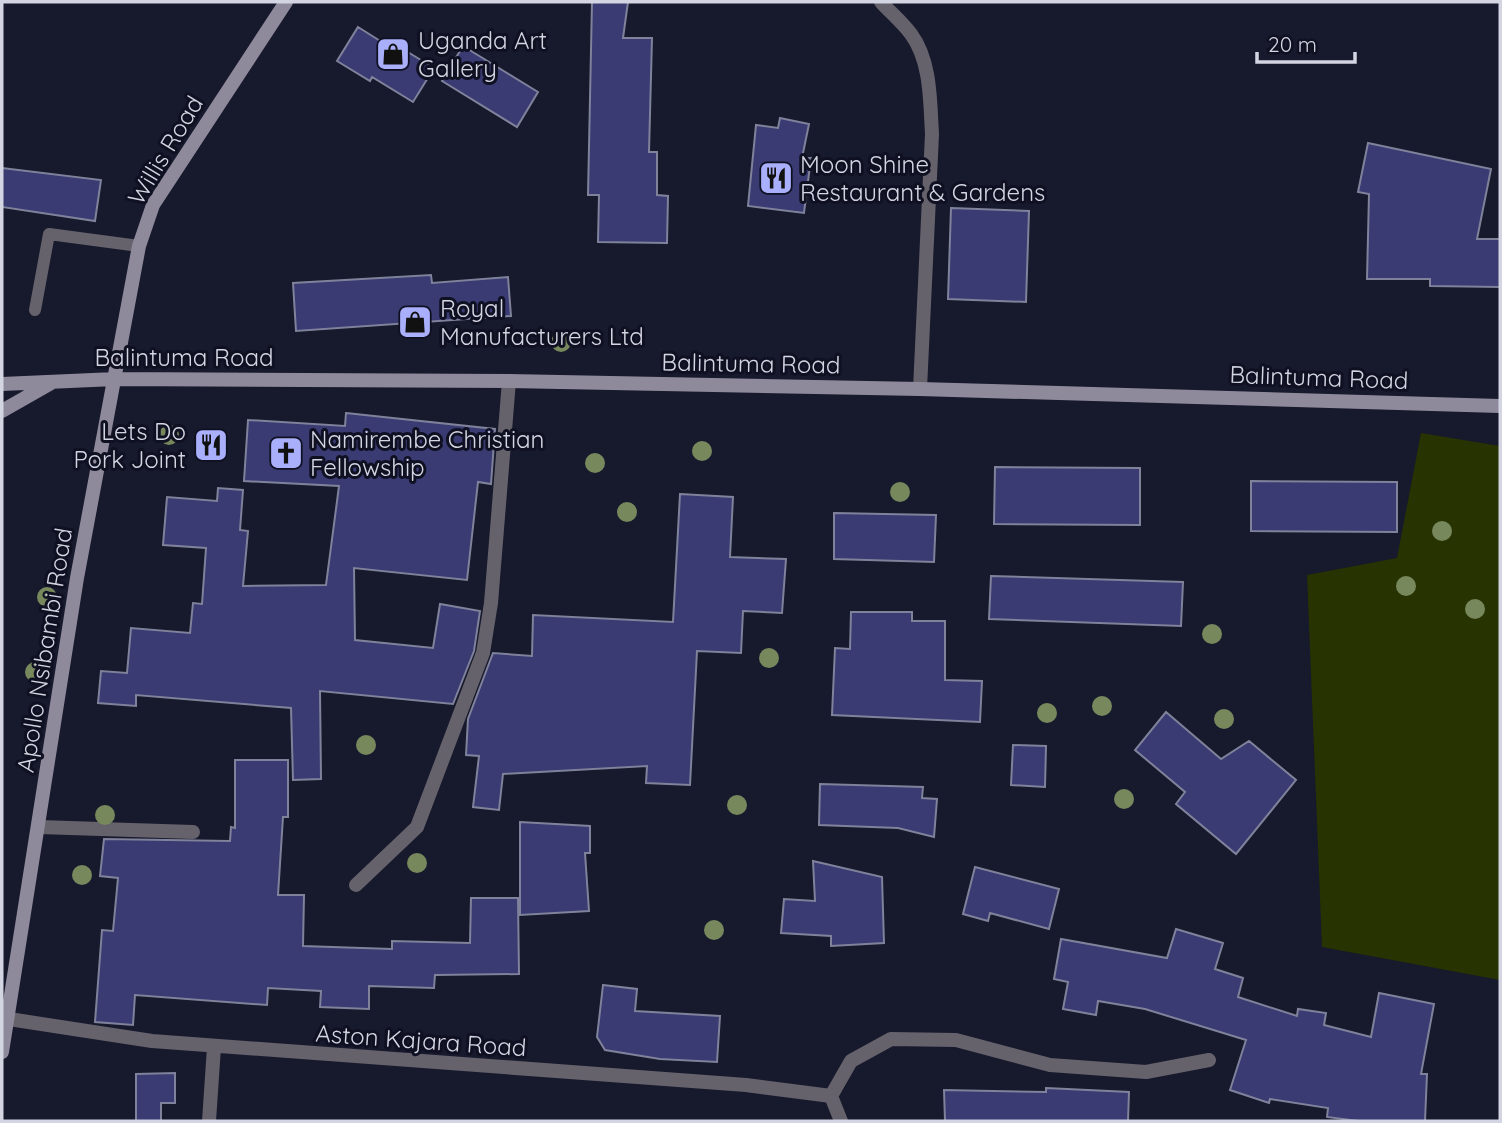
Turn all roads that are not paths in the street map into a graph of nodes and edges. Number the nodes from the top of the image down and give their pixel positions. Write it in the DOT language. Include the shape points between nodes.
graph roads {
  1 [pos="286,2"];
  2 [pos="881,2"];
  3 [pos="139,246"];
  4 [pos="35,310"];
  5 [pos="115,379"];
  6 [pos="56,381"];
  7 [pos="509,381"];
  8 [pos="2,384"];
  9 [pos="920,389"];
  10 [pos="1500,406"];
  11 [pos="2,411"];
  12 [pos="39,827"];
  13 [pos="193,832"];
  14 [pos="356,885"];
  15 [pos="9,1019"];
  16 [pos="214,1047"];
  17 [pos="2,1052"];
  18 [pos="1209,1060"];
  19 [pos="831,1096"];
  20 [pos="209,1121"];
  21 [pos="841,1121"];
  1 -- 3 [label="main road, Willis Road" via="159,195"];
  2 -- 9 [label="street" via="912,35 925,62 929,93 932,134"];
  3 -- 4 [label="lane" via="49,234"];
  3 -- 5 [label="main road, Willis Road"];
  5 -- 6 [label="main road, Balintuma Road"];
  5 -- 7 [label="main road, Balintuma Road"];
  5 -- 12 [label="main road, Apollo Nsibambi Road" via="77,578"];
  6 -- 8 [label="main road, Balintuma Road"];
  6 -- 11 [label="main road"];
  7 -- 9 [label="main road, Balintuma Road"];
  7 -- 14 [label="street" via="483,653 417,827"];
  9 -- 10 [label="main road, Balintuma Road"];
  12 -- 13 [label="street"];
  12 -- 15 [label="main road, Apollo Nsibambi Road"];
  15 -- 16 [label="street, Aston Kajara Road"];
  15 -- 17 [label="main road, Apollo Nsibambi Road"];
  16 -- 19 [label="street, Aston Kajara Road" via="746,1085"];
  16 -- 20 [label="street"];
  18 -- 19 [label="street" via="1146,1072 1050,1065 956,1040 891,1039 851,1061"];
  19 -- 21 [label="street"];
}
